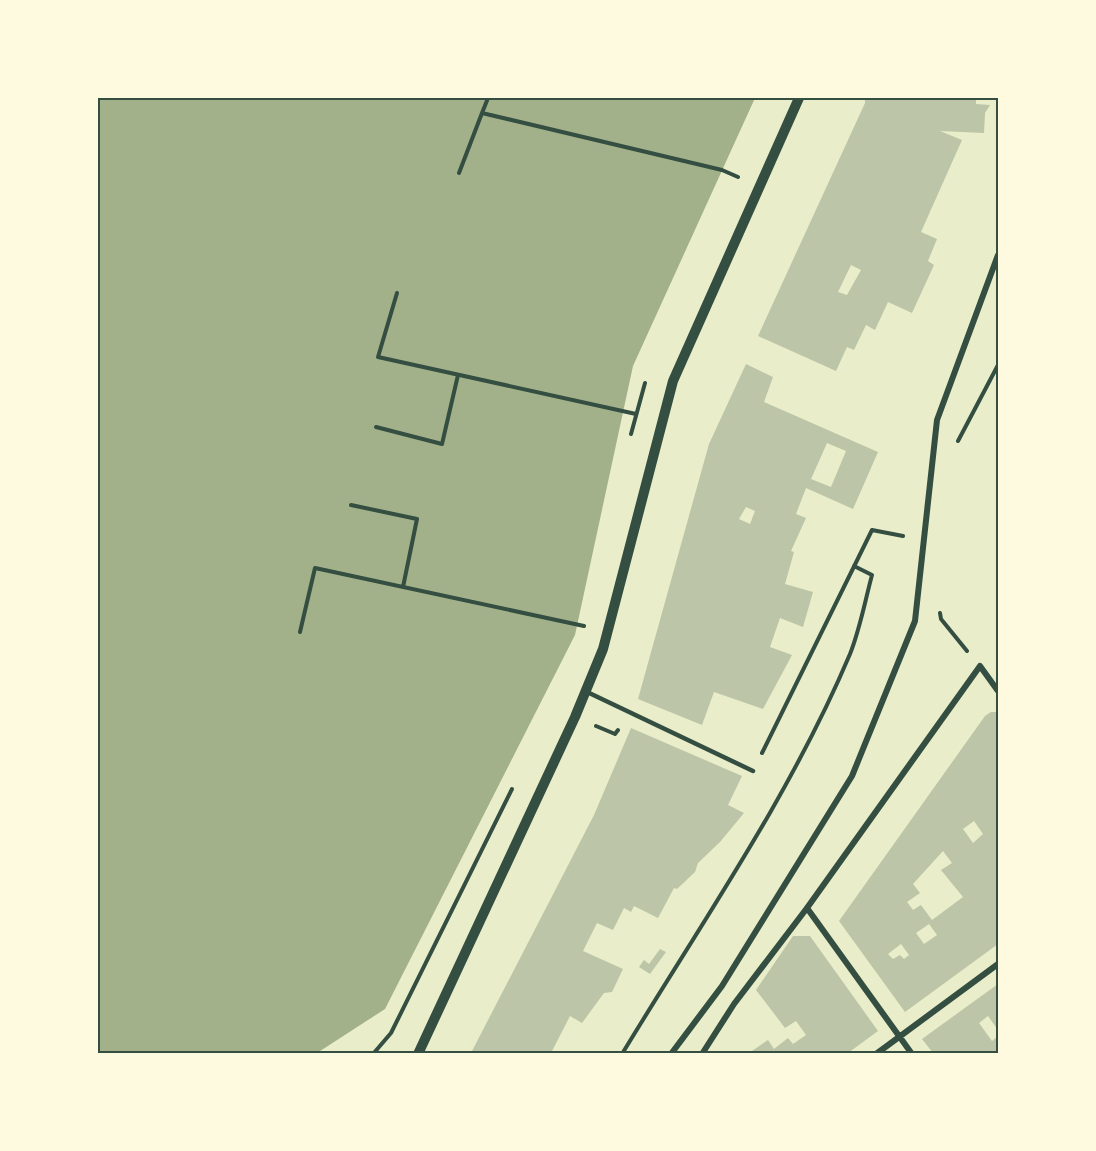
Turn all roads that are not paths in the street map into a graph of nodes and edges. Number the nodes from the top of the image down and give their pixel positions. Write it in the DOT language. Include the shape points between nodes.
graph roads {
  1 [pos="800,98"];
  2 [pos="999,255"];
  3 [pos="999,690"];
  4 [pos="585,691"];
  5 [pos="753,771"];
  6 [pos="807,908"];
  7 [pos="999,964"];
  8 [pos="900,1036"];
  9 [pos="418,1053"];
  10 [pos="671,1053"];
  11 [pos="702,1053"];
  12 [pos="876,1053"];
  13 [pos="912,1053"];
  1 -- 4 [label="street" via="673,381 603,649"];
  2 -- 10 [label="street" via="938,420 915,621 852,776 722,986"];
  3 -- 6 [label="street" via="980,666"];
  4 -- 5 [label="lane"];
  4 -- 9 [label="street"];
  6 -- 8 [label="street"];
  6 -- 11 [label="street"];
  7 -- 8 [label="street"];
  8 -- 12 [label="street"];
  8 -- 13 [label="street"];
}
